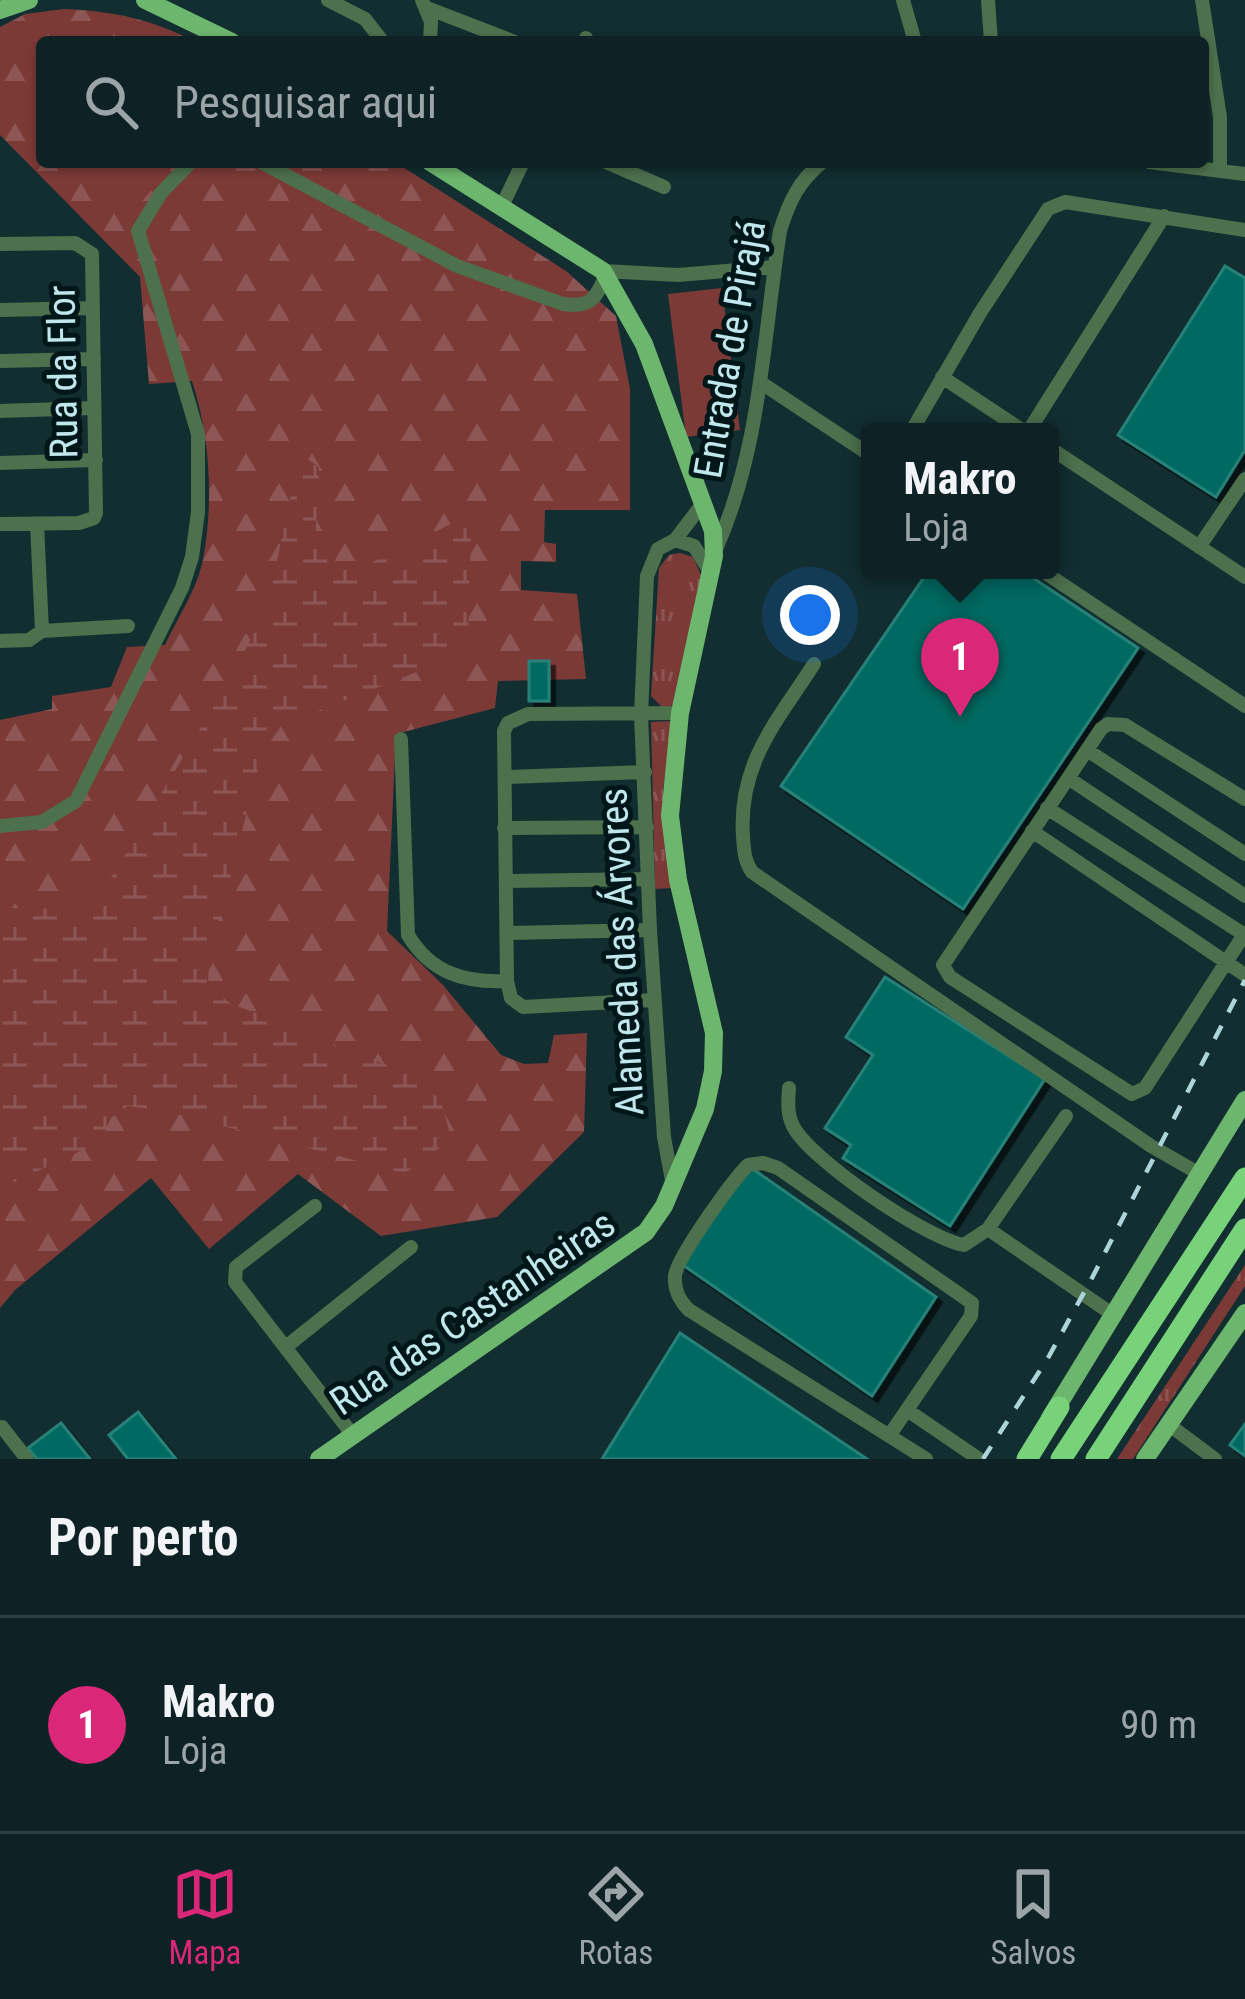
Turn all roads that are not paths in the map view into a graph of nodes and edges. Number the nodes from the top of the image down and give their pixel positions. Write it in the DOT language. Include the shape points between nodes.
graph roads {
  1 [pos="29,0"];
  2 [pos="145,0"];
  3 [pos="328,0"];
  4 [pos="904,0"];
  5 [pos="988,0"];
  6 [pos="1202,0"];
  7 [pos="424,4"];
  8 [pos="0,10"];
  9 [pos="220,36"];
  10 [pos="378,36"];
  11 [pos="430,36"];
  12 [pos="501,36"];
  13 [pos="913,36"];
  14 [pos="991,36"];
  15 [pos="1208,36"];
  16 [pos="1209,46"];
  17 [pos="186,168"];
  18 [pos="272,168"];
  19 [pos="440,168"];
  20 [pos="520,168"];
  21 [pos="619,168"];
  22 [pos="815,168"];
  23 [pos="1196,168"];
  24 [pos="1220,171"];
  25 [pos="1245,174"];
  26 [pos="664,188"];
  27 [pos="502,206"];
  28 [pos="1164,216"];
  29 [pos="1245,230"];
  30 [pos="0,244"];
  31 [pos="774,267"];
  32 [pos="605,273"];
  33 [pos="92,308"];
  34 [pos="0,310"];
  35 [pos="94,358"];
  36 [pos="0,361"];
  37 [pos="942,377"];
  38 [pos="760,382"];
  39 [pos="93,409"];
  40 [pos="0,411"];
  41 [pos="915,423"];
  42 [pos="1013,423"];
  43 [pos="1033,423"];
  44 [pos="861,449"];
  45 [pos="1059,454"];
  46 [pos="96,460"];
  47 [pos="0,464"];
  48 [pos="1245,479"];
  49 [pos="704,502"];
  50 [pos="0,524"];
  51 [pos="37,524"];
  52 [pos="674,540"];
  53 [pos="1199,547"];
  54 [pos="711,563"];
  55 [pos="1245,577"];
  56 [pos="1055,579"];
  57 [pos="128,626"];
  58 [pos="41,631"];
  59 [pos="0,641"];
  60 [pos="814,664"];
  61 [pos="1245,706"];
  62 [pos="680,713"];
  63 [pos="641,715"];
  64 [pos="401,739"];
  65 [pos="1087,750"];
  66 [pos="645,772"];
  67 [pos="505,777"];
  68 [pos="1068,778"];
  69 [pos="1245,799"];
  70 [pos="1047,808"];
  71 [pos="0,826"];
  72 [pos="647,827"];
  73 [pos="504,828"];
  74 [pos="1032,831"];
  75 [pos="1245,854"];
  76 [pos="648,879"];
  77 [pos="506,881"];
  78 [pos="1245,896"];
  79 [pos="650,930"];
  80 [pos="509,933"];
  81 [pos="1244,934"];
  82 [pos="1226,962"];
  83 [pos="1245,975"];
  84 [pos="507,982"];
  85 [pos="654,1000"];
  86 [pos="789,1088"];
  87 [pos="1245,1100"];
  88 [pos="1066,1116"];
  89 [pos="1198,1173"];
  90 [pos="1245,1178"];
  91 [pos="673,1186"];
  92 [pos="315,1205"];
  93 [pos="988,1229"];
  94 [pos="1245,1229"];
  95 [pos="411,1247"];
  96 [pos="1245,1247"];
  97 [pos="1209,1289"];
  98 [pos="1245,1313"];
  99 [pos="1115,1316"];
  100 [pos="286,1346"];
  101 [pos="1060,1407"];
  102 [pos="907,1410"];
  103 [pos="1168,1424"];
  104 [pos="2,1427"];
  105 [pos="352,1434"];
  106 [pos="889,1436"];
  107 [pos="26,1459"];
  108 [pos="319,1459"];
  109 [pos="926,1459"];
  110 [pos="979,1459"];
  111 [pos="1016,1459"];
  112 [pos="1027,1459"];
  113 [pos="1061,1459"];
  114 [pos="1096,1459"];
  115 [pos="1145,1459"];
  116 [pos="1215,1459"];
  1 -- 8 [label="main road"];
  2 -- 9 [label="main road"];
  3 -- 10 [label="street" via="365,19"];
  4 -- 13 [label="street"];
  5 -- 14 [label="street"];
  6 -- 15 [label="street"];
  7 -- 11 [label="street"];
  7 -- 12 [label="street"];
  16 -- 24 [label="street"];
  17 -- 71 [label="street" via="138,231 198,434 192,557 76,801 42,822"];
  18 -- 32 [label="street" via="457,266 563,304 595,300"];
  19 -- 27 [label="main road"];
  20 -- 27 [label="street"];
  21 -- 26 [label="street"];
  22 -- 31 [label="street, Entrada de Pirajá" via="788,203"];
  23 -- 24 [label="street"];
  24 -- 25 [label="street"];
  27 -- 32 [label="main road"];
  28 -- 29 [label="street"];
  28 -- 37 [label="street" via="1065,202 1048,209"];
  28 -- 43 [label="street"];
  30 -- 33 [label="street, Rua da Flor" via="84,247 92,254"];
  31 -- 32 [label="street"];
  31 -- 38 [label="street, Entrada de Pirajá"];
  32 -- 49 [label="main road" via="644,344"];
  33 -- 34 [label="street"];
  33 -- 35 [label="street, Rua da Flor"];
  35 -- 36 [label="street"];
  35 -- 39 [label="street, Rua da Flor"];
  37 -- 41 [label="street"];
  37 -- 42 [label="street"];
  38 -- 44 [label="street"];
  38 -- 54 [label="street, Entrada de Pirajá" via="745,476"];
  39 -- 40 [label="street"];
  39 -- 46 [label="street, Rua da Flor"];
  45 -- 53 [label="street"];
  46 -- 47 [label="street"];
  46 -- 51 [label="street, Rua da Flor" via="94,518"];
  48 -- 53 [label="street"];
  49 -- 52 [label="street, Alameda das Árvores"];
  49 -- 54 [label="main road"];
  50 -- 51 [label="street"];
  51 -- 58 [label="street"];
  52 -- 54 [label="street"];
  52 -- 63 [label="street, Alameda das Árvores" via="658,550 647,576"];
  53 -- 55 [label="street"];
  54 -- 62 [label="main road, Rua das Castanheiras"];
  56 -- 61 [label="street"];
  57 -- 58 [label="street"];
  58 -- 59 [label="street"];
  60 -- 89 [label="street" via="749,770 743,826 752,872"];
  62 -- 63 [label="street"];
  62 -- 91 [label="main road, Rua das Castanheiras" via="673,850 715,1052 710,1090"];
  63 -- 66 [label="street, Alameda das Árvores"];
  63 -- 67 [label="street" via="518,718 504,731"];
  64 -- 84 [label="street" via="408,934 447,974"];
  65 -- 68 [label="street"];
  65 -- 69 [label="street" via="1108,724 1125,725"];
  65 -- 75 [label="street"];
  66 -- 67 [label="street"];
  66 -- 72 [label="street, Alameda das Árvores"];
  67 -- 73 [label="street"];
  68 -- 70 [label="street"];
  68 -- 78 [label="street"];
  70 -- 74 [label="street"];
  70 -- 81 [label="street"];
  72 -- 73 [label="street"];
  72 -- 76 [label="street, Alameda das Árvores"];
  73 -- 77 [label="street"];
  74 -- 82 [label="street"];
  74 -- 82 [label="street" via="945,959 950,977 1132,1094 1145,1088"];
  76 -- 77 [label="street"];
  76 -- 79 [label="street, Alameda das Árvores"];
  77 -- 80 [label="street"];
  79 -- 80 [label="street"];
  79 -- 85 [label="street, Alameda das Árvores"];
  80 -- 84 [label="street"];
  81 -- 82 [label="street"];
  82 -- 83 [label="street"];
  84 -- 85 [label="street" via="513,1003 523,1007"];
  85 -- 91 [label="street, Alameda das Árvores"];
  86 -- 93 [label="street" via="791,1122 825,1164 953,1243"];
  87 -- 89 [label="main road"];
  88 -- 93 [label="street"];
  89 -- 99 [label="main road"];
  90 -- 113 [label="highway"];
  91 -- 105 [label="main road, Rua das Castanheiras" via="638,1240"];
  92 -- 100 [label="street" via="233,1274"];
  93 -- 99 [label="street"];
  94 -- 97 [label="highway"];
  95 -- 100 [label="street"];
  96 -- 97 [label="highway"];
  97 -- 114 [label="highway"];
  98 -- 103 [label="main road"];
  99 -- 101 [label="main road"];
  100 -- 105 [label="street"];
  101 -- 111 [label="main road"];
  101 -- 112 [label="highway"];
  102 -- 106 [label="street"];
  102 -- 106 [label="street" via="971,1316 968,1297 778,1168 748,1165 678,1264 680,1300"];
  102 -- 110 [label="street"];
  103 -- 115 [label="main road"];
  103 -- 116 [label="street"];
  104 -- 107 [label="street"];
  105 -- 108 [label="main road, Rua das Castanheiras"];
  106 -- 109 [label="street"];
}
